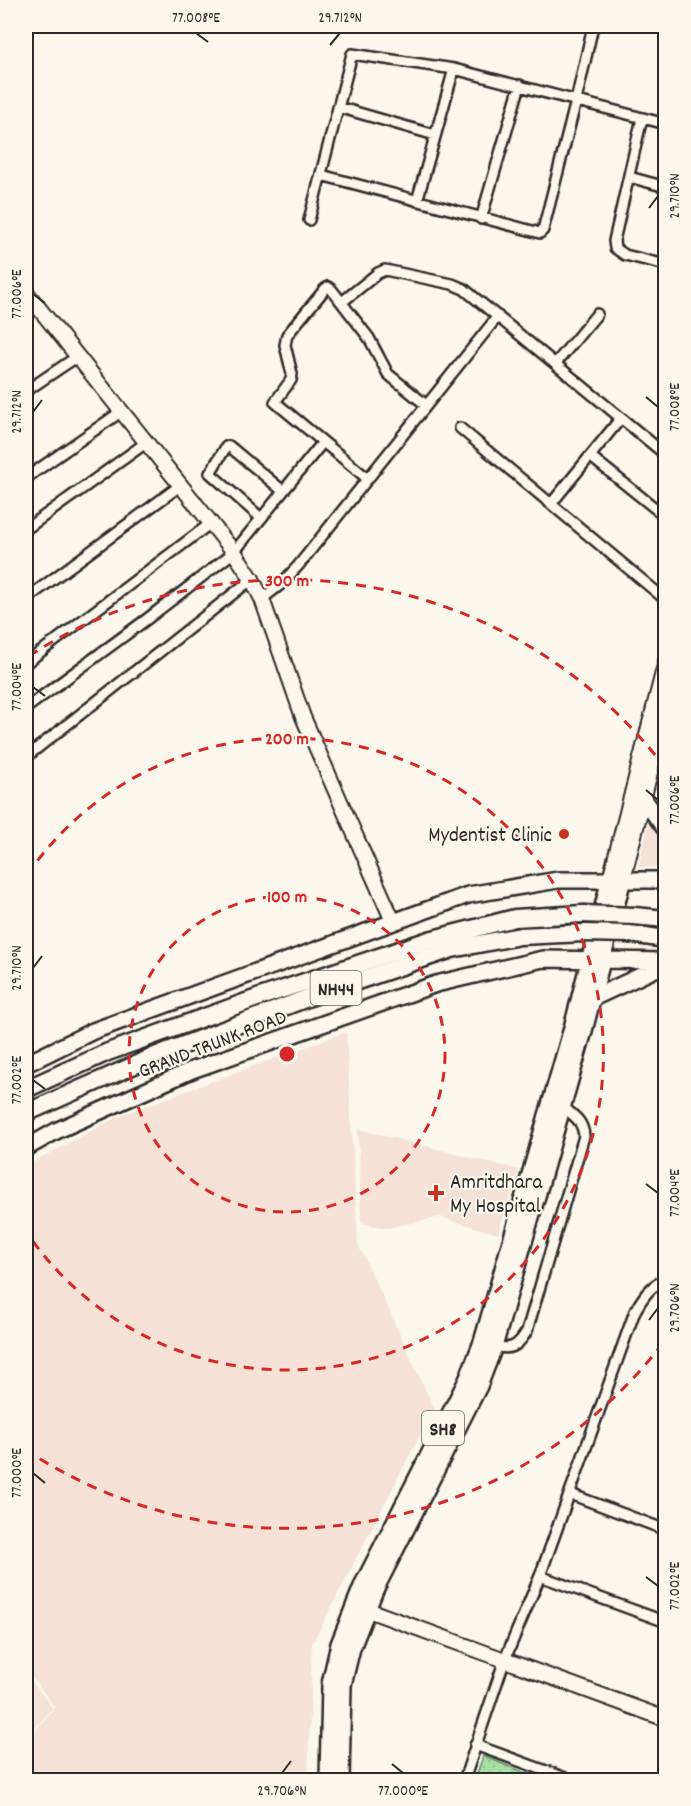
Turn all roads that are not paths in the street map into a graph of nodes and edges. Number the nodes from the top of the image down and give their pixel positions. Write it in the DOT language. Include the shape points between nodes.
graph roads {
  1 [pos="593,26"];
  2 [pos="454,69"];
  3 [pos="520,85"];
  4 [pos="576,101"];
  5 [pos="338,107"];
  6 [pos="642,118"];
  7 [pos="666,124"];
  8 [pos="435,135"];
  9 [pos="321,175"];
  10 [pos="629,177"];
  11 [pos="666,187"];
  12 [pos="417,201"];
  13 [pos="481,219"];
  14 [pos="309,220"];
  15 [pos="666,265"];
  16 [pos="26,292"];
  17 [pos="342,302"];
  18 [pos="597,314"];
  19 [pos="498,316"];
  20 [pos="78,356"];
  21 [pos="556,363"];
  22 [pos="26,391"];
  23 [pos="426,405"];
  24 [pos="122,411"];
  25 [pos="621,418"];
  26 [pos="460,428"];
  27 [pos="147,442"];
  28 [pos="323,442"];
  29 [pos="666,455"];
  30 [pos="590,456"];
  31 [pos="26,478"];
  32 [pos="368,479"];
  33 [pos="181,485"];
  34 [pos="283,491"];
  35 [pos="551,504"];
  36 [pos="666,517"];
  37 [pos="261,518"];
  38 [pos="211,523"];
  39 [pos="26,529"];
  40 [pos="234,552"];
  41 [pos="252,579"];
  42 [pos="262,599"];
  43 [pos="26,600"];
  44 [pos="666,600"];
  45 [pos="666,661"];
  46 [pos="26,663"];
  47 [pos="26,708"];
  48 [pos="666,709"];
  49 [pos="26,757"];
  50 [pos="638,797"];
  51 [pos="666,830"];
  52 [pos="616,879"];
  53 [pos="666,880"];
  54 [pos="666,919"];
  55 [pos="393,921"];
  56 [pos="666,939"];
  57 [pos="596,959"];
  58 [pos="666,963"];
  59 [pos="593,998"];
  60 [pos="26,1064"];
  61 [pos="26,1089"];
  62 [pos="563,1107"];
  63 [pos="26,1113"];
  64 [pos="26,1148"];
  65 [pos="666,1280"];
  66 [pos="488,1344"];
  67 [pos="570,1494"];
  68 [pos="666,1530"];
  69 [pos="540,1576"];
  70 [pos="360,1607"];
  71 [pos="666,1622"];
  72 [pos="505,1659"];
  73 [pos="666,1719"];
  74 [pos="475,1745"];
  75 [pos="328,1780"];
  76 [pos="341,1780"];
  77 [pos="464,1780"];
  78 [pos="571,1780"];
  1 -- 4 [label="street"];
  2 -- 3 [label="street"];
  2 -- 5 [label="street" via="352,54"];
  2 -- 8 [label="street"];
  3 -- 4 [label="street"];
  3 -- 13 [label="street"];
  4 -- 6 [label="street"];
  4 -- 13 [label="street" via="543,230 537,233"];
  5 -- 8 [label="street"];
  5 -- 9 [label="street"];
  6 -- 7 [label="street"];
  6 -- 10 [label="street"];
  8 -- 12 [label="street"];
  9 -- 12 [label="street"];
  9 -- 14 [label="street"];
  10 -- 11 [label="street"];
  10 -- 15 [label="street" via="615,248 633,258"];
  12 -- 13 [label="street"];
  16 -- 20 [label="street"];
  17 -- 19 [label="street" via="378,273 391,270 464,289"];
  17 -- 23 [label="street" via="369,338 388,374"];
  17 -- 28 [label="street" via="328,287 287,335 291,380 275,402"];
  18 -- 21 [label="street"];
  19 -- 21 [label="street"];
  19 -- 23 [label="street"];
  20 -- 22 [label="street"];
  20 -- 24 [label="street"];
  21 -- 25 [label="street"];
  23 -- 32 [label="street"];
  24 -- 27 [label="street"];
  24 -- 31 [label="street"];
  25 -- 29 [label="street"];
  25 -- 30 [label="street"];
  26 -- 35 [label="street"];
  27 -- 33 [label="street"];
  27 -- 39 [label="street"];
  28 -- 32 [label="street"];
  28 -- 34 [label="street"];
  30 -- 35 [label="street"];
  30 -- 36 [label="street"];
  32 -- 42 [label="street" via="298,566"];
  33 -- 38 [label="street"];
  33 -- 43 [label="street"];
  34 -- 37 [label="street"];
  34 -- 37 [label="street" via="226,447 210,473"];
  35 -- 44 [label="street"];
  37 -- 40 [label="street"];
  38 -- 40 [label="street"];
  38 -- 46 [label="street"];
  40 -- 41 [label="street"];
  40 -- 47 [label="street"];
  41 -- 42 [label="street"];
  41 -- 49 [label="street"];
  42 -- 55 [label="street" via="303,717"];
  45 -- 50 [label="street" via="637,768"];
  48 -- 50 [label="street"];
  50 -- 51 [label="main road"];
  50 -- 52 [label="street"];
  52 -- 53 [label="main road"];
  52 -- 55 [label="main road" via="558,880 468,895"];
  52 -- 57 [label="main road, SH8"];
  54 -- 61 [label="highway, NH44, bridge" via="583,914 515,918 429,940 108,1052"];
  55 -- 60 [label="main road" via="93,1031"];
  56 -- 63 [label="highway, NH44, bridge" via="584,933 520,936 452,949 154,1056"];
  57 -- 58 [label="main road, GRAND TRUNK ROAD"];
  57 -- 59 [label="main road, SH8"];
  57 -- 64 [label="main road, GRAND TRUNK ROAD" via="543,959 436,984 192,1070"];
  57 -- 66 [label="main road, SH8" via="572,1028"];
  58 -- 59 [label="main road"];
  59 -- 62 [label="main road, SH8"];
  62 -- 66 [label="main road, SH8"];
  62 -- 66 [label="street" via="578,1119 584,1136 527,1331 522,1341 507,1349"];
  65 -- 67 [label="street" via="655,1284 635,1311"];
  66 -- 70 [label="main road, SH8" via="467,1380"];
  67 -- 68 [label="street"];
  67 -- 69 [label="street"];
  69 -- 71 [label="street"];
  69 -- 72 [label="street"];
  70 -- 72 [label="street"];
  70 -- 75 [label="main road, SH8" via="333,1663"];
  70 -- 76 [label="main road, SH8" via="343,1685"];
  72 -- 73 [label="street"];
  72 -- 74 [label="street"];
  74 -- 77 [label="street"];
  74 -- 78 [label="street"];
}
